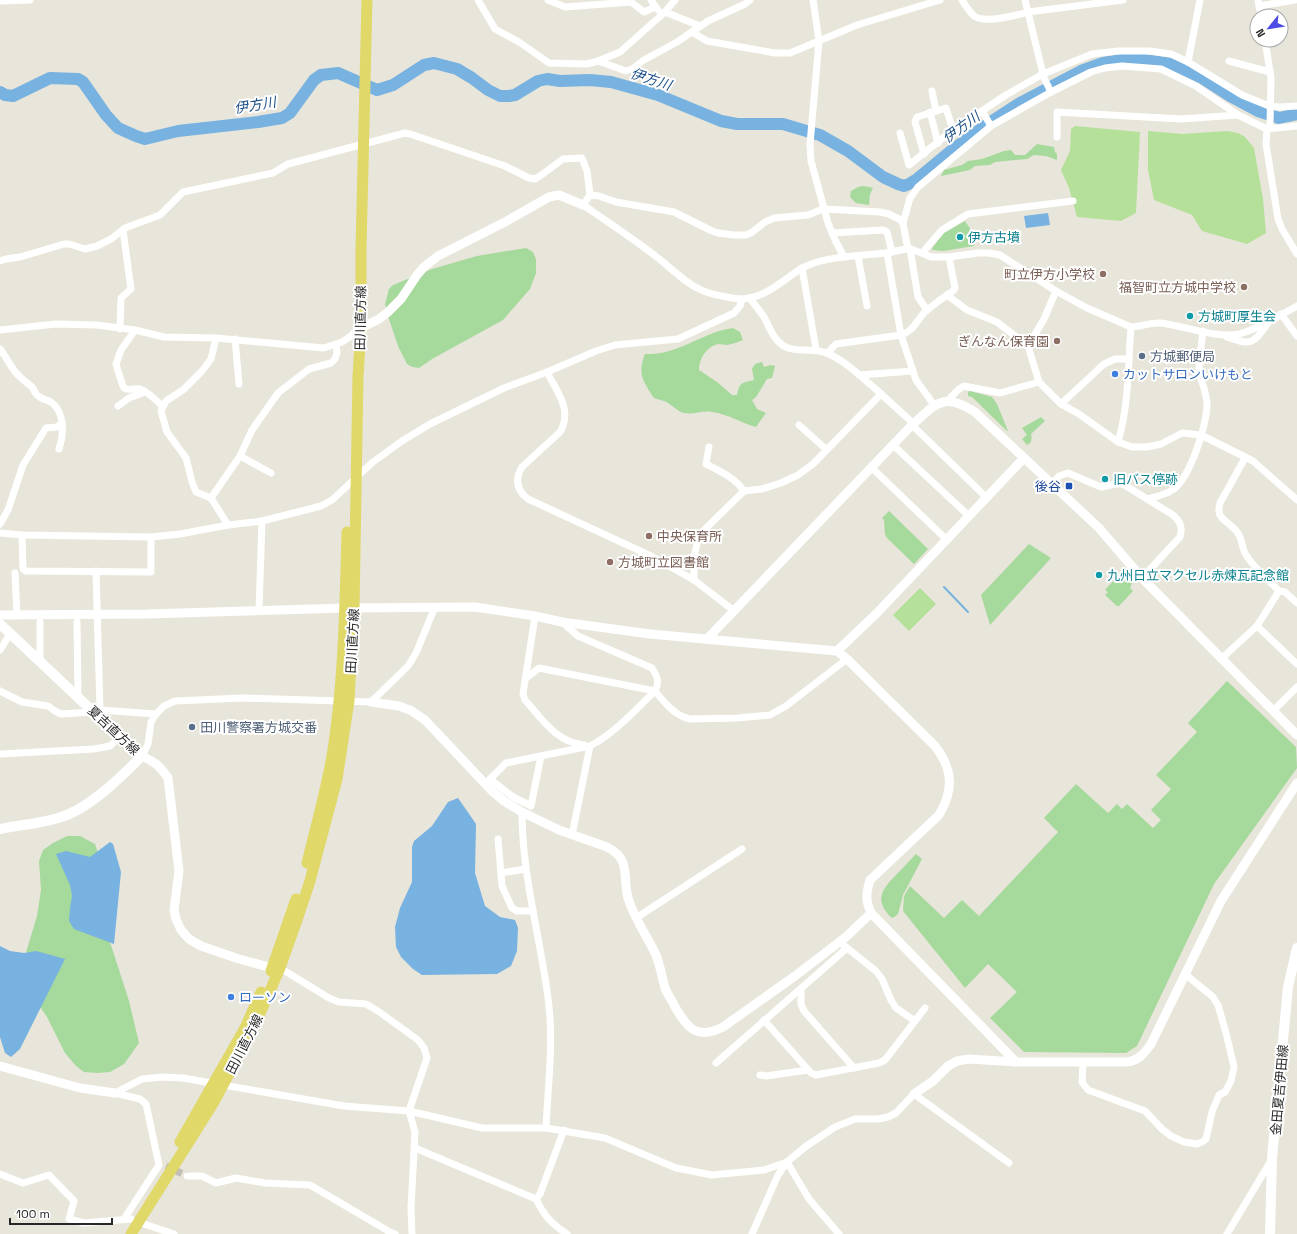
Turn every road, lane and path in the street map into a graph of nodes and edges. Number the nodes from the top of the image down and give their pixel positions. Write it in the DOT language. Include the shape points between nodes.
graph roads {
  1 [pos="30,0"];
  2 [pos="360,0"];
  3 [pos="367,0"];
  4 [pos="478,0"];
  5 [pos="548,0"];
  6 [pos="651,0"];
  7 [pos="675,0"];
  8 [pos="750,0"];
  9 [pos="813,0"];
  10 [pos="940,0"];
  11 [pos="962,0"];
  12 [pos="1025,0"];
  13 [pos="1123,0"];
  14 [pos="1200,0"];
  15 [pos="1295,0"];
  16 [pos="0,1"];
  17 [pos="1258,3"];
  18 [pos="655,7"];
  19 [pos="1028,12"];
  20 [pos="663,14"];
  21 [pos="700,26"];
  22 [pos="692,32"];
  23 [pos="819,41"];
  24 [pos="1266,48"];
  25 [pos="1229,60"];
  26 [pos="598,61"];
  27 [pos="1188,62"];
  28 [pos="361,70"];
  29 [pos="1270,72"];
  30 [pos="1044,76"];
  31 [pos="932,91"];
  32 [pos="1050,91"];
  33 [pos="1297,106"];
  34 [pos="1269,108"];
  35 [pos="933,112"];
  36 [pos="983,113"];
  37 [pos="1238,115"];
  38 [pos="990,125"];
  39 [pos="1297,126"];
  40 [pos="1268,127"];
  41 [pos="953,130"];
  42 [pos="900,132"];
  43 [pos="1056,137"];
  44 [pos="938,143"];
  45 [pos="360,145"];
  46 [pos="924,154"];
  47 [pos="590,194"];
  48 [pos="1073,201"];
  49 [pos="583,205"];
  50 [pos="823,209"];
  51 [pos="903,223"];
  52 [pos="123,230"];
  53 [pos="832,233"];
  54 [pos="910,250"];
  55 [pos="890,252"];
  56 [pos="922,253"];
  57 [pos="1297,254"];
  58 [pos="858,256"];
  59 [pos="949,257"];
  60 [pos="844,258"];
  61 [pos="0,261"];
  62 [pos="802,268"];
  63 [pos="1056,291"];
  64 [pos="947,295"];
  65 [pos="746,298"];
  66 [pos="867,306"];
  67 [pos="1297,306"];
  68 [pos="927,310"];
  69 [pos="1281,314"];
  70 [pos="1269,321"];
  71 [pos="1131,327"];
  72 [pos="120,328"];
  73 [pos="0,330"];
  74 [pos="135,330"];
  75 [pos="358,331"];
  76 [pos="1203,331"];
  77 [pos="901,335"];
  78 [pos="1220,335"];
  79 [pos="1297,336"];
  80 [pos="216,338"];
  81 [pos="235,339"];
  82 [pos="336,345"];
  83 [pos="1028,346"];
  84 [pos="0,349"];
  85 [pos="816,349"];
  86 [pos="828,353"];
  87 [pos="1128,359"];
  88 [pos="912,371"];
  89 [pos="547,372"];
  90 [pos="859,374"];
  91 [pos="1038,382"];
  92 [pos="239,384"];
  93 [pos="145,392"];
  94 [pos="881,394"];
  95 [pos="952,401"];
  96 [pos="1061,404"];
  97 [pos="934,405"];
  98 [pos="118,406"];
  99 [pos="163,407"];
  100 [pos="62,423"];
  101 [pos="799,424"];
  102 [pos="913,424"];
  103 [pos="1201,435"];
  104 [pos="1118,442"];
  105 [pos="893,445"];
  106 [pos="709,447"];
  107 [pos="59,449"];
  108 [pos="827,450"];
  109 [pos="240,456"];
  110 [pos="1024,458"];
  111 [pos="1245,458"];
  112 [pos="871,467"];
  113 [pos="271,473"];
  114 [pos="1052,484"];
  115 [pos="744,491"];
  116 [pos="211,498"];
  117 [pos="987,498"];
  118 [pos="1148,499"];
  119 [pos="1297,500"];
  120 [pos="969,516"];
  121 [pos="262,521"];
  122 [pos="0,524"];
  123 [pos="228,525"];
  124 [pos="0,533"];
  125 [pos="22,535"];
  126 [pos="151,537"];
  127 [pos="946,539"];
  128 [pos="96,571"];
  129 [pos="15,573"];
  130 [pos="1142,578"];
  131 [pos="694,580"];
  132 [pos="1279,591"];
  133 [pos="1297,603"];
  134 [pos="435,607"];
  135 [pos="349,608"];
  136 [pos="259,610"];
  137 [pos="733,610"];
  138 [pos="97,614"];
  139 [pos="0,615"];
  140 [pos="17,615"];
  141 [pos="535,616"];
  142 [pos="40,622"];
  143 [pos="77,622"];
  144 [pos="562,622"];
  145 [pos="0,624"];
  146 [pos="1257,626"];
  147 [pos="10,634"];
  148 [pos="707,639"];
  149 [pos="0,650"];
  150 [pos="837,651"];
  151 [pos="847,659"];
  152 [pos="1221,659"];
  153 [pos="40,662"];
  154 [pos="1297,664"];
  155 [pos="526,678"];
  156 [pos="1297,687"];
  157 [pos="0,691"];
  158 [pos="655,691"];
  159 [pos="78,697"];
  160 [pos="344,701"];
  161 [pos="371,702"];
  162 [pos="97,711"];
  163 [pos="1273,711"];
  164 [pos="156,714"];
  165 [pos="1297,735"];
  166 [pos="120,737"];
  167 [pos="590,746"];
  168 [pos="0,754"];
  169 [pos="142,756"];
  170 [pos="541,756"];
  171 [pos="488,781"];
  172 [pos="1297,783"];
  173 [pos="522,812"];
  174 [pos="0,829"];
  175 [pos="572,835"];
  176 [pos="498,839"];
  177 [pos="742,849"];
  178 [pos="526,869"];
  179 [pos="501,873"];
  180 [pos="533,911"];
  181 [pos="872,913"];
  182 [pos="636,918"];
  183 [pos="840,942"];
  184 [pos="847,948"];
  185 [pos="1297,948"];
  186 [pos="276,968"];
  187 [pos="1184,974"];
  188 [pos="801,989"];
  189 [pos="925,1008"];
  190 [pos="764,1020"];
  191 [pos="915,1021"];
  192 [pos="1016,1062"];
  193 [pos="716,1063"];
  194 [pos="1083,1063"];
  195 [pos="0,1066"];
  196 [pos="854,1068"];
  197 [pos="808,1070"];
  198 [pos="760,1075"];
  199 [pos="219,1084"];
  200 [pos="115,1093"];
  201 [pos="914,1094"];
  202 [pos="409,1111"];
  203 [pos="546,1128"];
  204 [pos="564,1130"];
  205 [pos="415,1148"];
  206 [pos="1272,1158"];
  207 [pos="787,1162"];
  208 [pos="1009,1163"];
  209 [pos="163,1166"];
  210 [pos="0,1174"];
  211 [pos="187,1176"];
  212 [pos="536,1199"];
  213 [pos="131,1220"];
  214 [pos="392,1233"];
  215 [pos="122,1234"];
  216 [pos="131,1234"];
  217 [pos="174,1234"];
  218 [pos="412,1234"];
  219 [pos="567,1234"];
  220 [pos="752,1234"];
  221 [pos="839,1234"];
  222 [pos="1227,1234"];
  223 [pos="1270,1234"];
  1 -- 16 [label="street"];
  2 -- 28 [label="main road, 田川直方線"];
  3 -- 28 [label="main road, 田川直方線"];
  4 -- 26 [label="street" via="495,29 549,63 587,64"];
  5 -- 18 [label="street" via="565,7 631,2 644,12"];
  6 -- 18 [label="street"];
  7 -- 20 [label="street"];
  8 -- 21 [label="street"];
  9 -- 23 [label="street"];
  10 -- 23 [label="street" via="857,25"];
  11 -- 19 [label="street" via="974,16 984,20"];
  12 -- 19 [label="street"];
  13 -- 19 [label="street"];
  14 -- 27 [label="street"];
  15 -- 17 [label="street"];
  18 -- 20 [label="street"];
  19 -- 30 [label="street"];
  20 -- 21 [label="street"];
  20 -- 26 [label="street" via="620,52"];
  21 -- 22 [label="street"];
  22 -- 23 [label="street" via="707,41 775,53 790,52"];
  22 -- 26 [label="street" via="632,69 626,70"];
  23 -- 50 [label="street" via="810,144 811,161"];
  24 -- 29 [label="street"];
  25 -- 29 [label="street"];
  27 -- 30 [label="street" via="1171,54 1118,51 1092,54"];
  27 -- 34 [label="street" via="1242,95"];
  28 -- 45 [label="main road, 田川直方線"];
  29 -- 34 [label="street"];
  30 -- 32 [label="street"];
  30 -- 36 [label="street" via="1006,95"];
  31 -- 35 [label="street"];
  32 -- 37 [label="street" via="1105,68 1122,66 1161,69 1196,86"];
  32 -- 38 [label="street"];
  33 -- 34 [label="street"];
  34 -- 40 [label="street"];
  35 -- 41 [label="street" via="946,108"];
  35 -- 44 [label="street"];
  35 -- 46 [label="street" via="917,116 915,122"];
  36 -- 38 [label="street"];
  36 -- 41 [label="street"];
  37 -- 40 [label="street"];
  37 -- 43 [label="street" via="1181,119 1057,112"];
  38 -- 51 [label="street" via="918,187 910,198"];
  39 -- 40 [label="street"];
  40 -- 57 [label="street" via="1266,144 1278,219"];
  41 -- 44 [label="street"];
  42 -- 46 [label="street" via="909,165"];
  44 -- 46 [label="street"];
  45 -- 47 [label="street" via="405,133 505,166 535,179 563,160 582,158 587,171"];
  45 -- 52 [label="street" via="288,164 273,173 183,192 160,215"];
  45 -- 75 [label="main road, 田川直方線" via="354,233"];
  47 -- 49 [label="street"];
  47 -- 50 [label="street" via="616,202 674,212 712,231 734,235 751,234 774,218 808,215"];
  48 -- 56 [label="street" via="968,214 942,230"];
  49 -- 65 [label="street" via="699,290 715,295"];
  49 -- 75 [label="street" via="559,195 549,198 438,256 424,267 401,299 388,312"];
  50 -- 51 [label="street" via="880,212 889,214"];
  50 -- 53 [label="street"];
  51 -- 54 [label="street"];
  52 -- 61 [label="street" via="105,242 85,249 64,244"];
  52 -- 72 [label="street" via="131,289 121,298"];
  53 -- 55 [label="street" via="883,230 887,232"];
  53 -- 60 [label="street"];
  54 -- 55 [label="street"];
  54 -- 56 [label="street"];
  54 -- 68 [label="street" via="918,298"];
  55 -- 58 [label="street"];
  55 -- 77 [label="street"];
  56 -- 59 [label="street" via="931,257"];
  58 -- 60 [label="street"];
  58 -- 66 [label="street"];
  59 -- 63 [label="street" via="989,252 1000,255"];
  59 -- 64 [label="street" via="955,288"];
  60 -- 62 [label="street" via="810,264"];
  62 -- 65 [label="street" via="774,289"];
  62 -- 85 [label="street"];
  63 -- 71 [label="street"];
  63 -- 83 [label="street" via="1044,319"];
  64 -- 68 [label="street"];
  64 -- 83 [label="street" via="968,310 997,322"];
  65 -- 85 [label="street" via="764,317 776,340 785,348"];
  65 -- 89 [label="street" via="734,313 678,339 615,345"];
  67 -- 69 [label="street"];
  68 -- 77 [label="street" via="912,330"];
  69 -- 70 [label="street"];
  69 -- 79 [label="street"];
  70 -- 78 [label="street" via="1244,333"];
  70 -- 78 [label="street" via="1252,342"];
  71 -- 76 [label="street" via="1155,323"];
  71 -- 87 [label="street"];
  72 -- 73 [label="street" via="56,324"];
  72 -- 74 [label="street"];
  74 -- 80 [label="street" via="164,337"];
  74 -- 93 [label="street" via="121,350 116,364 123,387"];
  75 -- 82 [label="street"];
  75 -- 135 [label="main road, 田川直方線" via="351,362"];
  76 -- 78 [label="street"];
  76 -- 103 [label="street" via="1199,369 1207,407"];
  77 -- 86 [label="street" via="836,344"];
  77 -- 88 [label="street"];
  80 -- 81 [label="street"];
  80 -- 99 [label="street" via="207,365 183,390 166,401"];
  81 -- 82 [label="street" via="324,348"];
  81 -- 92 [label="street"];
  82 -- 109 [label="street" via="337,353 331,363 309,369 278,393 252,430"];
  83 -- 91 [label="street"];
  84 -- 100 [label="street" via="19,377 32,387 38,396 56,406"];
  85 -- 86 [label="street"];
  86 -- 90 [label="street"];
  87 -- 96 [label="street" via="1116,359 1104,364"];
  87 -- 104 [label="street" via="1122,427"];
  88 -- 90 [label="street"];
  88 -- 97 [label="street"];
  89 -- 121 [label="street" via="504,388 430,424 374,462 332,500 321,506"];
  89 -- 131 [label="street" via="566,410 565,418 560,432 519,472 517,482 522,495 650,556"];
  90 -- 94 [label="street"];
  91 -- 95 [label="street" via="1000,393 964,386 951,397"];
  91 -- 96 [label="street"];
  93 -- 98 [label="street" via="129,398"];
  93 -- 99 [label="street"];
  94 -- 102 [label="street"];
  94 -- 108 [label="street"];
  95 -- 97 [label="street"];
  95 -- 110 [label="street" via="975,412"];
  96 -- 104 [label="street"];
  97 -- 102 [label="street"];
  99 -- 116 [label="street" via="161,411 167,432 186,458 196,492"];
  100 -- 107 [label="street"];
  100 -- 122 [label="street" via="57,427 46,428 33,447 23,465 8,510"];
  101 -- 108 [label="street"];
  102 -- 105 [label="street"];
  102 -- 117 [label="street"];
  103 -- 104 [label="street" via="1182,433 1161,444 1147,447 1132,447"];
  103 -- 111 [label="street"];
  103 -- 118 [label="street" via="1184,478 1171,491"];
  105 -- 112 [label="street"];
  105 -- 120 [label="street"];
  106 -- 115 [label="street" via="706,464 737,482"];
  108 -- 115 [label="street" via="806,469 789,479 772,486"];
  109 -- 113 [label="street"];
  109 -- 116 [label="street"];
  110 -- 114 [label="street"];
  110 -- 117 [label="street"];
  111 -- 119 [label="street" via="1254,461"];
  111 -- 132 [label="street" via="1218,511 1237,531 1249,559"];
  112 -- 127 [label="street"];
  112 -- 137 [label="street"];
  114 -- 118 [label="street" via="1059,476 1068,473 1101,487 1123,484"];
  114 -- 130 [label="street" via="1099,528"];
  115 -- 131 [label="street" via="699,535 694,557"];
  116 -- 123 [label="street"];
  117 -- 120 [label="street"];
  118 -- 130 [label="street" via="1176,517 1182,528 1180,537"];
  120 -- 127 [label="street"];
  121 -- 123 [label="street"];
  121 -- 136 [label="street"];
  123 -- 126 [label="street"];
  124 -- 125 [label="street"];
  125 -- 126 [label="street"];
  125 -- 128 [label="street" via="23,569 26,571"];
  126 -- 128 [label="street" via="151,572"];
  127 -- 150 [label="street" via="877,613"];
  128 -- 138 [label="street"];
  129 -- 140 [label="street"];
  130 -- 152 [label="street"];
  131 -- 137 [label="street"];
  132 -- 133 [label="street" via="1285,592"];
  132 -- 146 [label="street"];
  134 -- 135 [label="street"];
  134 -- 141 [label="street" via="475,607"];
  134 -- 161 [label="street" via="408,666"];
  135 -- 136 [label="street"];
  135 -- 160 [label="main road, 田川直方線"];
  136 -- 138 [label="street"];
  137 -- 148 [label="street"];
  138 -- 140 [label="street"];
  138 -- 162 [label="street"];
  139 -- 140 [label="street"];
  141 -- 144 [label="street"];
  141 -- 155 [label="street"];
  142 -- 153 [label="street"];
  143 -- 159 [label="street"];
  144 -- 148 [label="street"];
  144 -- 158 [label="street" via="578,636 652,668 657,676 658,686"];
  145 -- 147 [label="main road, 夏吉直方線"];
  146 -- 152 [label="street"];
  146 -- 154 [label="street"];
  147 -- 149 [label="street"];
  147 -- 153 [label="main road, 夏吉直方線"];
  148 -- 150 [label="street"];
  150 -- 151 [label="street"];
  151 -- 158 [label="street" via="786,706 770,715 684,718"];
  151 -- 181 [label="street" via="935,746 942,754 949,774 948,796 939,815 870,880 866,894"];
  152 -- 163 [label="street"];
  153 -- 159 [label="main road, 夏吉直方線"];
  155 -- 158 [label="street" via="539,668"];
  155 -- 167 [label="street" via="523,694 525,700 550,729 561,738"];
  156 -- 163 [label="street"];
  157 -- 162 [label="street" via="22,702 48,706 61,714"];
  158 -- 167 [label="street" via="610,733"];
  159 -- 162 [label="main road, 夏吉直方線"];
  160 -- 161 [label="street"];
  160 -- 164 [label="street" via="242,698 176,701 164,706"];
  160 -- 186 [label="main road, 田川直方線" via="303,880"];
  161 -- 171 [label="street" via="399,706 425,720"];
  162 -- 164 [label="street"];
  162 -- 166 [label="main road, 夏吉直方線"];
  163 -- 165 [label="street"];
  164 -- 169 [label="street" via="151,722 148,744"];
  166 -- 168 [label="street" via="110,746 94,749"];
  166 -- 169 [label="main road, 夏吉直方線"];
  167 -- 170 [label="street"];
  167 -- 175 [label="street"];
  169 -- 174 [label="main road, 夏吉直方線" via="82,808 59,818"];
  169 -- 186 [label="street" via="156,763 168,778 179,871 174,910 181,930 189,939 201,946"];
  170 -- 171 [label="street" via="506,763"];
  170 -- 171 [label="street" via="530,806"];
  171 -- 173 [label="street" via="504,801"];
  172 -- 187 [label="street" via="1221,901"];
  173 -- 175 [label="street"];
  173 -- 178 [label="street"];
  175 -- 182 [label="street" via="615,851 620,857 626,874 628,898"];
  176 -- 179 [label="street"];
  177 -- 182 [label="street"];
  178 -- 179 [label="street"];
  178 -- 180 [label="street"];
  179 -- 180 [label="street" via="502,886 512,908 517,911"];
  180 -- 203 [label="street" via="548,998 551,1032"];
  181 -- 183 [label="street"];
  181 -- 192 [label="street"];
  182 -- 183 [label="street" via="656,956 669,996 684,1022 699,1033 713,1032 723,1027"];
  183 -- 184 [label="street"];
  184 -- 188 [label="street"];
  184 -- 191 [label="street" via="876,971 896,1008"];
  185 -- 206 [label="main road, 金田夏吉伊田線" via="1288,987"];
  186 -- 199 [label="main road, 田川直方線" via="244,1028"];
  186 -- 202 [label="street" via="339,1002 366,1004 418,1040 427,1058"];
  187 -- 194 [label="street" via="1145,1053 1131,1061"];
  187 -- 194 [label="street" via="1213,997 1218,1005 1234,1067 1225,1092 1218,1095 1206,1139 1197,1144 1184,1142 1167,1133 1145,1111 1088,1090 1082,1082"];
  188 -- 190 [label="street"];
  188 -- 196 [label="street" via="801,1004 804,1010"];
  189 -- 191 [label="street"];
  190 -- 193 [label="street"];
  190 -- 197 [label="street"];
  191 -- 196 [label="street" via="885,1060"];
  192 -- 194 [label="street"];
  192 -- 201 [label="street" via="969,1059 958,1061"];
  195 -- 200 [label="street" via="80,1088"];
  196 -- 197 [label="street" via="816,1075"];
  197 -- 198 [label="street"];
  199 -- 200 [label="street" via="162,1077 142,1079"];
  199 -- 202 [label="street" via="344,1106"];
  199 -- 209 [label="main road, 田川直方線"];
  199 -- 213 [label="main road, 田川直方線" via="214,1102"];
  200 -- 209 [label="street" via="146,1104"];
  201 -- 207 [label="street" via="896,1113 878,1119 855,1120 836,1127"];
  201 -- 208 [label="street"];
  202 -- 203 [label="street" via="482,1128"];
  202 -- 205 [label="street" via="415,1132"];
  203 -- 204 [label="street"];
  204 -- 207 [label="street" via="605,1138 676,1168 712,1175 764,1170"];
  204 -- 212 [label="street"];
  205 -- 212 [label="street"];
  205 -- 218 [label="street"];
  206 -- 222 [label="street"];
  206 -- 223 [label="main road, 金田夏吉伊田線"];
  207 -- 220 [label="street" via="778,1175"];
  207 -- 221 [label="street" via="809,1199"];
  209 -- 213 [label="main road, 田川直方線"];
  210 -- 213 [label="street" via="23,1183 48,1175 74,1201 69,1219 84,1223"];
  211 -- 214 [label="street" via="202,1176 216,1184 236,1178 265,1183 310,1185"];
  212 -- 219 [label="street" via="543,1213"];
  213 -- 215 [label="main road, 田川直方線"];
  213 -- 216 [label="main road, 田川直方線"];
  213 -- 217 [label="street"];
}
